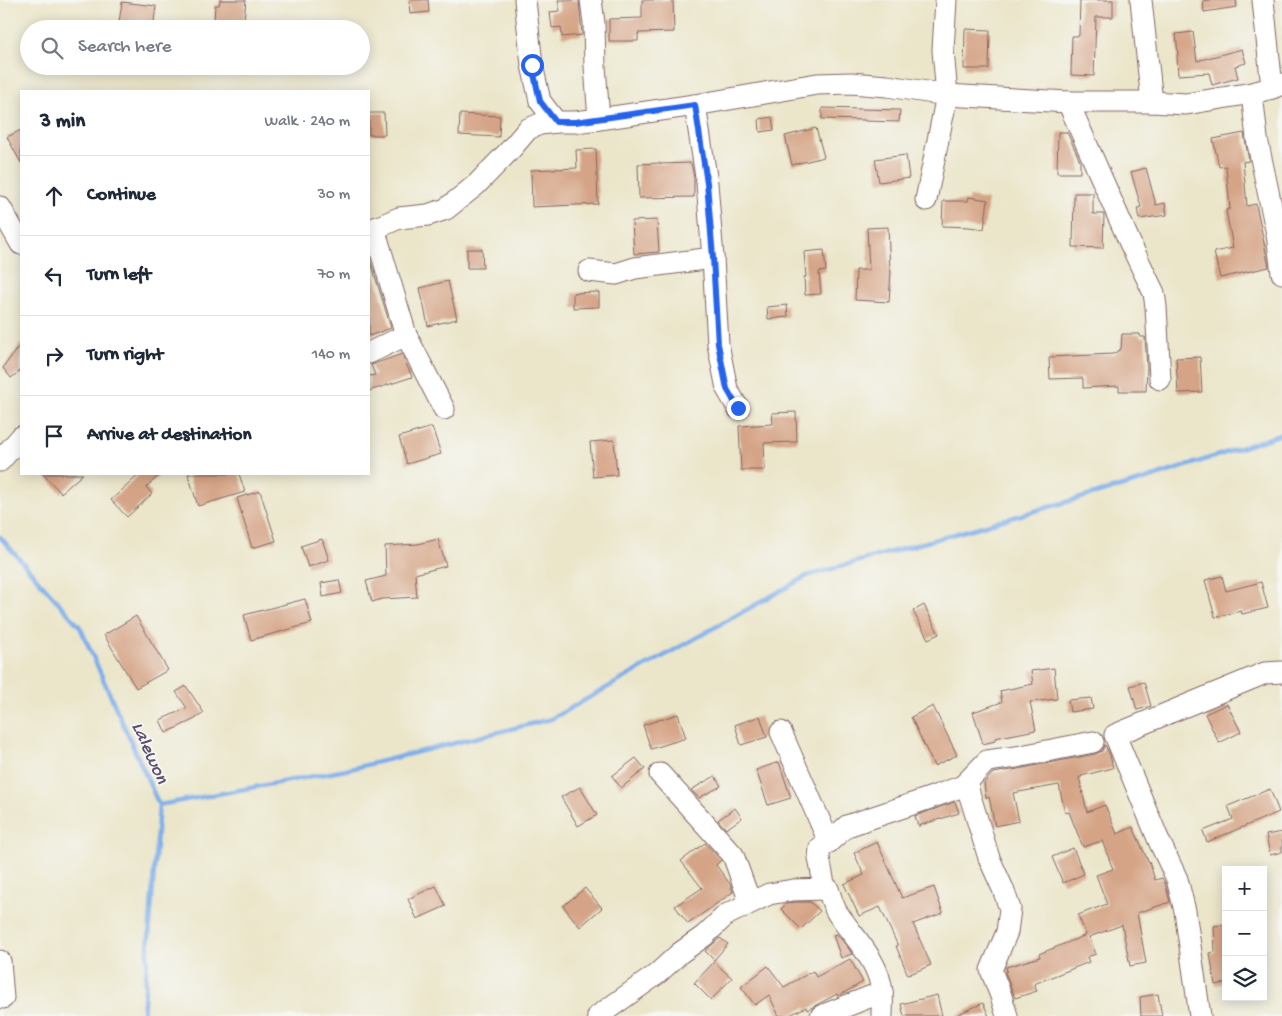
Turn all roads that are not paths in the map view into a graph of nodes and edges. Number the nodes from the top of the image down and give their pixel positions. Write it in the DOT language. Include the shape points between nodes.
graph roads {
  1 [pos="525,0"];
  2 [pos="591,0"];
  3 [pos="946,0"];
  4 [pos="1141,0"];
  5 [pos="1263,0"];
  6 [pos="1268,88"];
  7 [pos="947,95"];
  8 [pos="1068,102"];
  9 [pos="1152,102"];
  10 [pos="695,105"];
  11 [pos="599,119"];
  12 [pos="556,122"];
  13 [pos="926,200"];
  14 [pos="0,207"];
  15 [pos="372,230"];
  16 [pos="1280,234"];
  17 [pos="20,242"];
  18 [pos="713,258"];
  19 [pos="589,271"];
  20 [pos="1282,274"];
  21 [pos="406,335"];
  22 [pos="370,353"];
  23 [pos="1160,379"];
  24 [pos="738,408"];
  25 [pos="444,409"];
  26 [pos="20,438"];
  27 [pos="0,461"];
  28 [pos="1282,672"];
  29 [pos="780,732"];
  30 [pos="1093,742"];
  31 [pos="660,774"];
  32 [pos="962,786"];
  33 [pos="829,842"];
  34 [pos="825,889"];
  35 [pos="750,902"];
  36 [pos="0,960"];
  37 [pos="882,992"];
  38 [pos="3,998"];
  39 [pos="598,1016"];
  40 [pos="821,1016"];
  41 [pos="882,1016"];
  42 [pos="1007,1016"];
  43 [pos="1200,1016"];
  1 -- 12 [label="street" via="532,65 540,101"];
  2 -- 11 [label="street"];
  3 -- 7 [label="street" via="944,50"];
  4 -- 9 [label="street"];
  5 -- 6 [label="street"];
  6 -- 9 [label="street" via="1186,104"];
  6 -- 16 [label="street" via="1257,139"];
  7 -- 8 [label="street"];
  7 -- 10 [label="street" via="887,86 817,84"];
  7 -- 13 [label="street"];
  8 -- 9 [label="street"];
  8 -- 23 [label="street" via="1154,293"];
  10 -- 11 [label="street"];
  10 -- 18 [label="street" via="707,183"];
  11 -- 12 [label="street"];
  12 -- 15 [label="street" via="528,129 476,185 446,208 428,215 399,218"];
  14 -- 17 [label="street"];
  15 -- 21 [label="street"];
  16 -- 20 [label="street"];
  18 -- 19 [label="street" via="634,268 616,274"];
  18 -- 24 [label="street" via="718,344 727,389"];
  21 -- 22 [label="street"];
  21 -- 25 [label="street"];
  26 -- 27 [label="street"];
  28 -- 43 [label="street" via="1264,673 1115,735 1178,879"];
  29 -- 33 [label="street"];
  30 -- 32 [label="street" via="987,761"];
  31 -- 35 [label="street" via="733,855"];
  32 -- 33 [label="street" via="847,826"];
  32 -- 42 [label="street" via="966,783 988,858 1010,909 1007,932 991,970"];
  33 -- 34 [label="street" via="820,848 819,858"];
  34 -- 35 [label="street" via="769,894"];
  34 -- 37 [label="street" via="828,889 837,913 871,960"];
  35 -- 39 [label="street" via="726,915 657,974"];
  36 -- 38 [label="street"];
  37 -- 40 [label="street"];
  37 -- 41 [label="street"];
}
